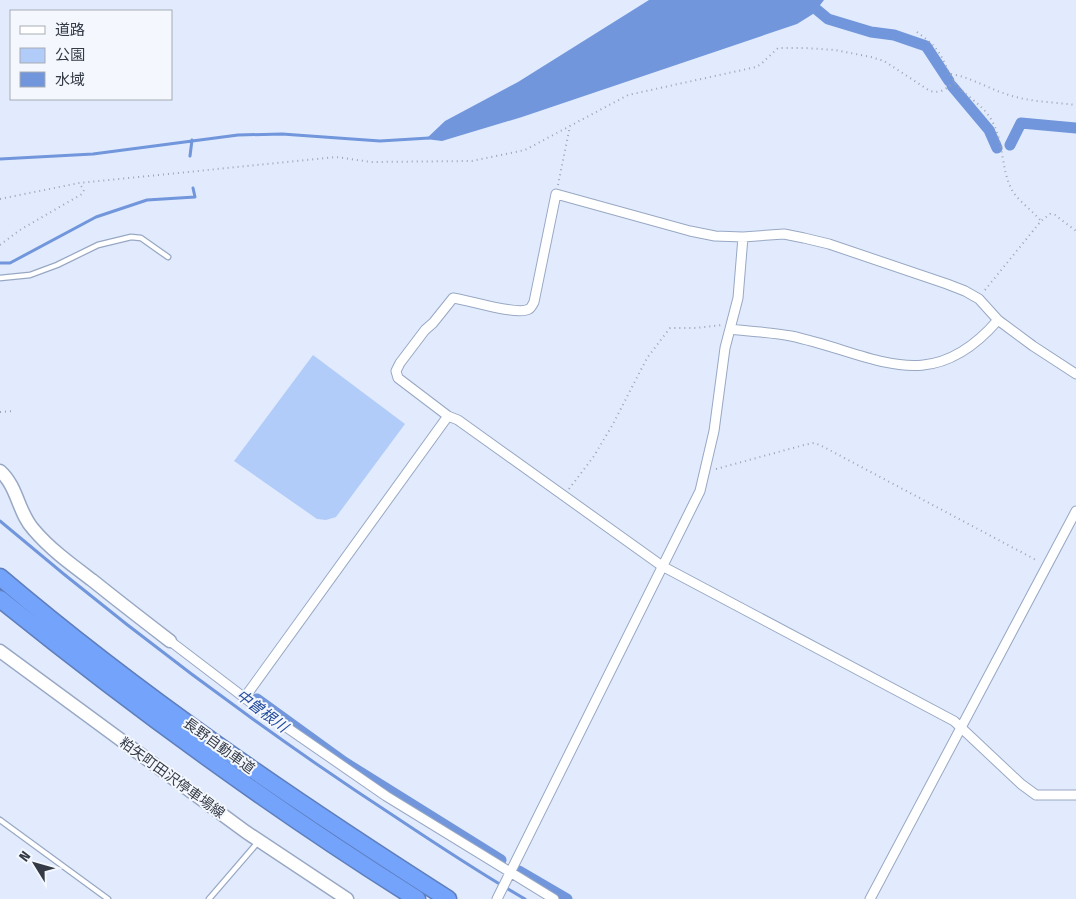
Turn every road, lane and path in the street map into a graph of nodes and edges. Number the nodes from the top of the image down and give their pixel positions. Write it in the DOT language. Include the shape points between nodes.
graph roads {
  1 [pos="917,32"];
  2 [pos="950,74"];
  3 [pos="954,82"];
  4 [pos="1076,105"];
  5 [pos="570,126"];
  6 [pos="79,183"];
  7 [pos="556,194"];
  8 [pos="0,199"];
  9 [pos="1040,221"];
  10 [pos="1076,231"];
  11 [pos="743,237"];
  12 [pos="0,245"];
  13 [pos="168,257"];
  14 [pos="0,278"];
  15 [pos="979,299"];
  16 [pos="998,320"];
  17 [pos="731,329"];
  18 [pos="1076,374"];
  19 [pos="15,411"];
  20 [pos="0,412"];
  21 [pos="448,416"];
  22 [pos="0,471"];
  23 [pos="705,472"];
  24 [pos="564,496"];
  25 [pos="1076,511"];
  26 [pos="1047,565"];
  27 [pos="662,566"];
  28 [pos="0,577"];
  29 [pos="0,599"];
  30 [pos="170,641"];
  31 [pos="0,652"];
  32 [pos="245,698"];
  33 [pos="961,727"];
  34 [pos="1076,795"];
  35 [pos="0,820"];
  36 [pos="259,841"];
  37 [pos="508,875"];
  38 [pos="498,896"];
  39 [pos="108,899"];
  40 [pos="209,899"];
  41 [pos="347,899"];
  42 [pos="417,899"];
  43 [pos="448,899"];
  44 [pos="554,899"];
  45 [pos="870,899"];
  1 -- 2 [label="path" via="930,42"];
  2 -- 3 [label="path"];
  2 -- 4 [label="path" via="1008,95"];
  3 -- 5 [label="path" via="936,93 884,61 871,57 835,50 778,48 756,67 628,95"];
  3 -- 9 [label="path" via="983,107 992,120 1012,189"];
  5 -- 6 [label="path" via="526,150 472,161 371,162 336,157"];
  5 -- 7 [label="path"];
  6 -- 8 [label="path"];
  6 -- 12 [label="path" via="84,190 82,194 35,220"];
  7 -- 11 [label="street" via="690,231"];
  7 -- 21 [label="street" via="534,302 530,308 509,310 453,298 396,371 398,378"];
  9 -- 10 [label="path" via="1050,214 1055,215"];
  9 -- 15 [label="path"];
  11 -- 15 [label="street" via="784,234 829,244 948,284"];
  11 -- 17 [label="street" via="738,298"];
  13 -- 14 [label="lane" via="141,238 131,237 98,245 30,275"];
  15 -- 16 [label="street"];
  16 -- 17 [label="street" via="970,348 936,364 919,366 886,363 790,336"];
  16 -- 18 [label="street"];
  17 -- 23 [label="street" via="725,348"];
  17 -- 24 [label="path" via="722,325 670,328 647,358 594,456"];
  19 -- 20 [label="path"];
  21 -- 24 [label="street"];
  21 -- 32 [label="street"];
  22 -- 30 [label="main road" via="14,489 25,519 43,540"];
  23 -- 26 [label="path" via="814,443"];
  23 -- 27 [label="street" via="700,491"];
  24 -- 27 [label="street"];
  25 -- 26 [label="street"];
  26 -- 33 [label="street"];
  27 -- 33 [label="street"];
  27 -- 37 [label="street"];
  28 -- 43 [label="highway, 長野自動車道" via="168,710 310,810"];
  29 -- 42 [label="highway, 長野自動車道" via="221,769"];
  30 -- 32 [label="street"];
  31 -- 36 [label="main road, 粕矢町田沢停車場線"];
  32 -- 37 [label="street" via="386,796"];
  33 -- 34 [label="street" via="1036,795"];
  33 -- 45 [label="street"];
  35 -- 39 [label="lane"];
  36 -- 40 [label="lane"];
  36 -- 41 [label="main road, 粕矢町田沢停車場線"];
  37 -- 38 [label="street"];
  37 -- 44 [label="street"];
}
